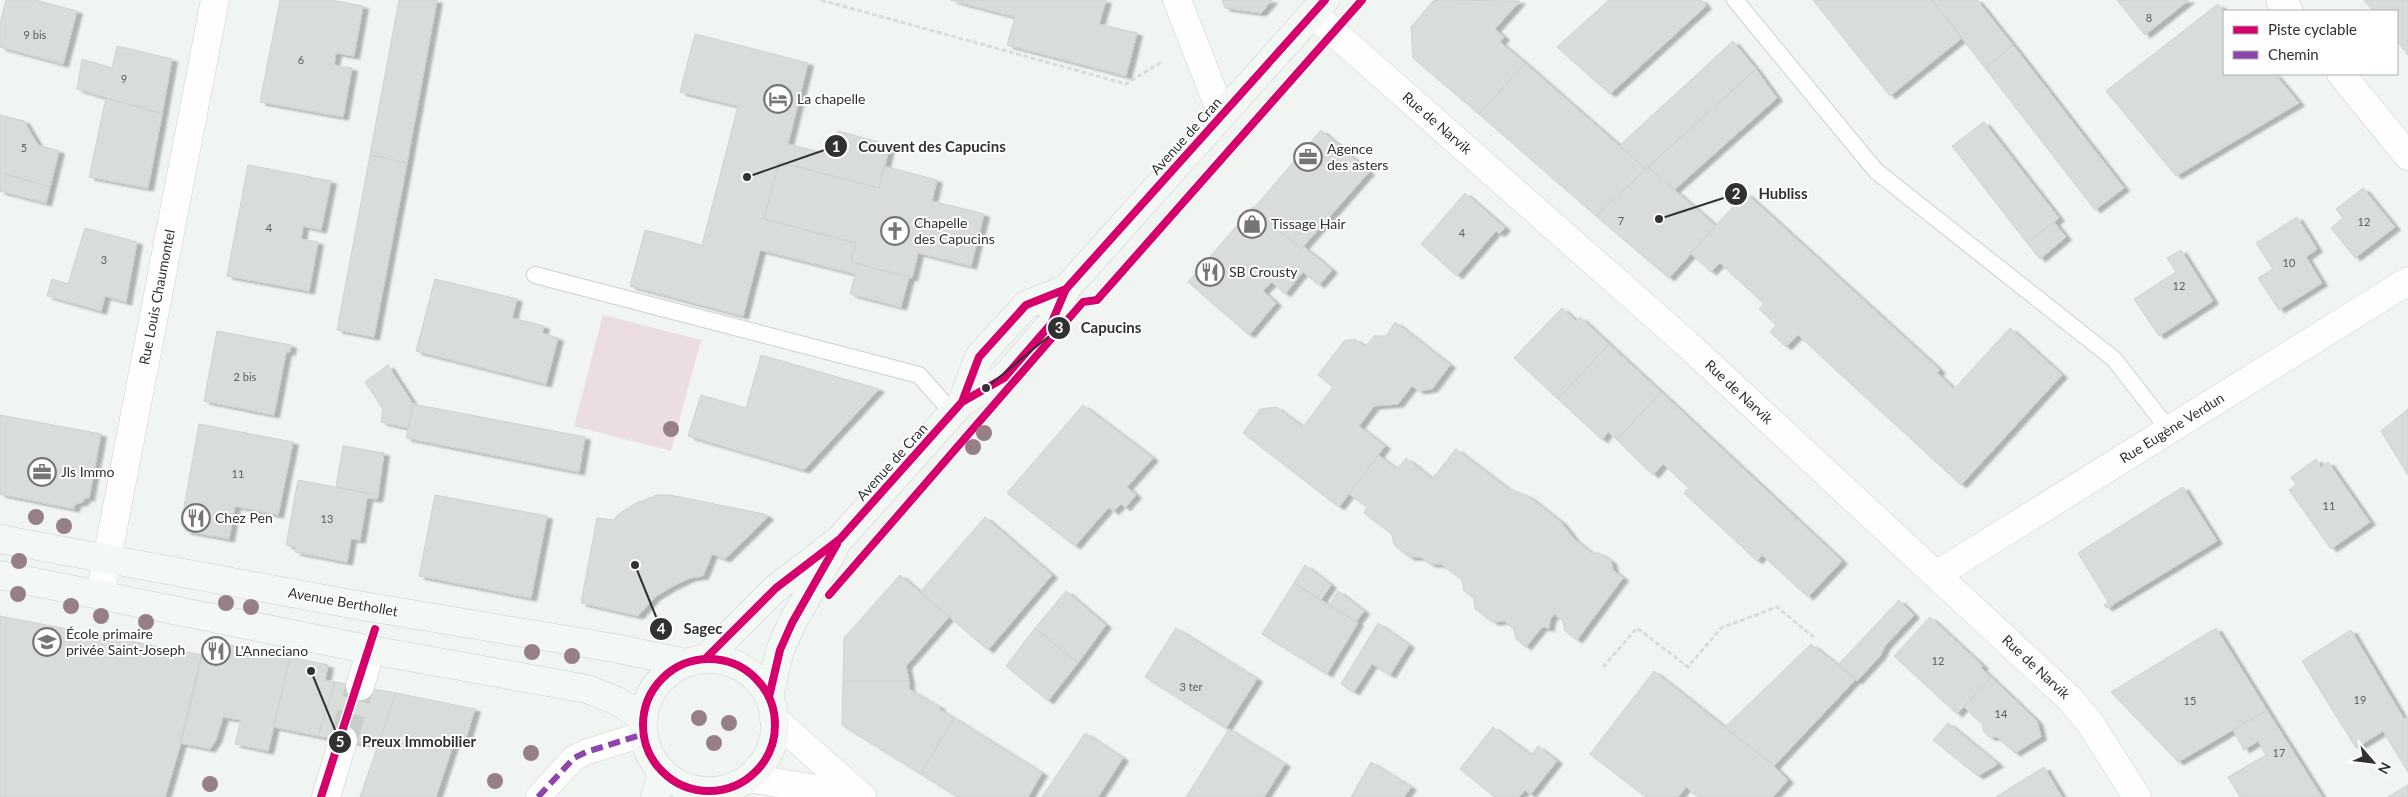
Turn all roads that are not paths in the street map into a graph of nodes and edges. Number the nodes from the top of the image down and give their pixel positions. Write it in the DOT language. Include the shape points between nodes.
graph roads {
  1 [pos="214,0"];
  2 [pos="1177,0"];
  3 [pos="1735,0"];
  4 [pos="2280,0"];
  5 [pos="1319,7"];
  6 [pos="2288,10"];
  7 [pos="2342,75"];
  8 [pos="1222,115"];
  9 [pos="2408,156"];
  10 [pos="535,275"];
  11 [pos="2408,282"];
  12 [pos="958,408"];
  13 [pos="2169,430"];
  14 [pos="0,539"];
  15 [pos="840,539"];
  16 [pos="107,559"];
  17 [pos="0,574"];
  18 [pos="1936,574"];
  19 [pos="100,595"];
  20 [pos="371,650"];
  21 [pos="696,661"];
  22 [pos="360,686"];
  23 [pos="772,708"];
  24 [pos="644,726"];
  25 [pos="343,740"];
  26 [pos="748,778"];
  27 [pos="659,784"];
  28 [pos="718,794"];
  29 [pos="326,797"];
  30 [pos="538,797"];
  31 [pos="836,797"];
  32 [pos="862,797"];
  33 [pos="2136,797"];
  1 -- 16 [label="street, Rue Louis Chaumontel"];
  2 -- 8 [label="street"];
  3 -- 13 [label="lane" via="1876,171 2114,358"];
  4 -- 6 [label="street"];
  5 -- 8 [label="main road, Avenue de Cran"];
  5 -- 18 [label="street, Rue de Narvik"];
  7 -- 9 [label="street"];
  8 -- 12 [label="main road, Avenue de Cran" via="1066,289 1026,305 979,358"];
  10 -- 12 [label="lane" via="919,375"];
  11 -- 13 [label="street, Rue Eugène Verdun"];
  12 -- 15 [label="main road, Avenue de Cran"];
  13 -- 18 [label="street, Rue Eugène Verdun"];
  14 -- 16 [label="main road, Avenue Berthollet"];
  15 -- 21 [label="main road, Avenue de Cran" via="776,588"];
  15 -- 23 [label="main road, Avenue de Cran" via="783,644"];
  16 -- 19 [label="street, Rue Louis Chaumontel"];
  16 -- 21 [label="main road, Avenue Berthollet"];
  17 -- 19 [label="main road"];
  18 -- 33 [label="street, Rue de Narvik" via="2078,708"];
  19 -- 20 [label="main road"];
  20 -- 22 [label="street"];
  20 -- 24 [label="main road" via="587,689 615,700"];
  21 -- 23 [label="main road" via="722,660 744,669 761,684"];
  21 -- 24 [label="main road" via="673,670 651,694"];
  23 -- 26 [label="main road" via="773,742 760,768"];
  23 -- 32 [label="street"];
  24 -- 27 [label="main road"];
  24 -- 30 [label="street" via="574,758"];
  25 -- 29 [label="street"];
  26 -- 28 [label="main road"];
  26 -- 31 [label="street" via="794,785"];
  27 -- 28 [label="main road" via="674,782"];
}
